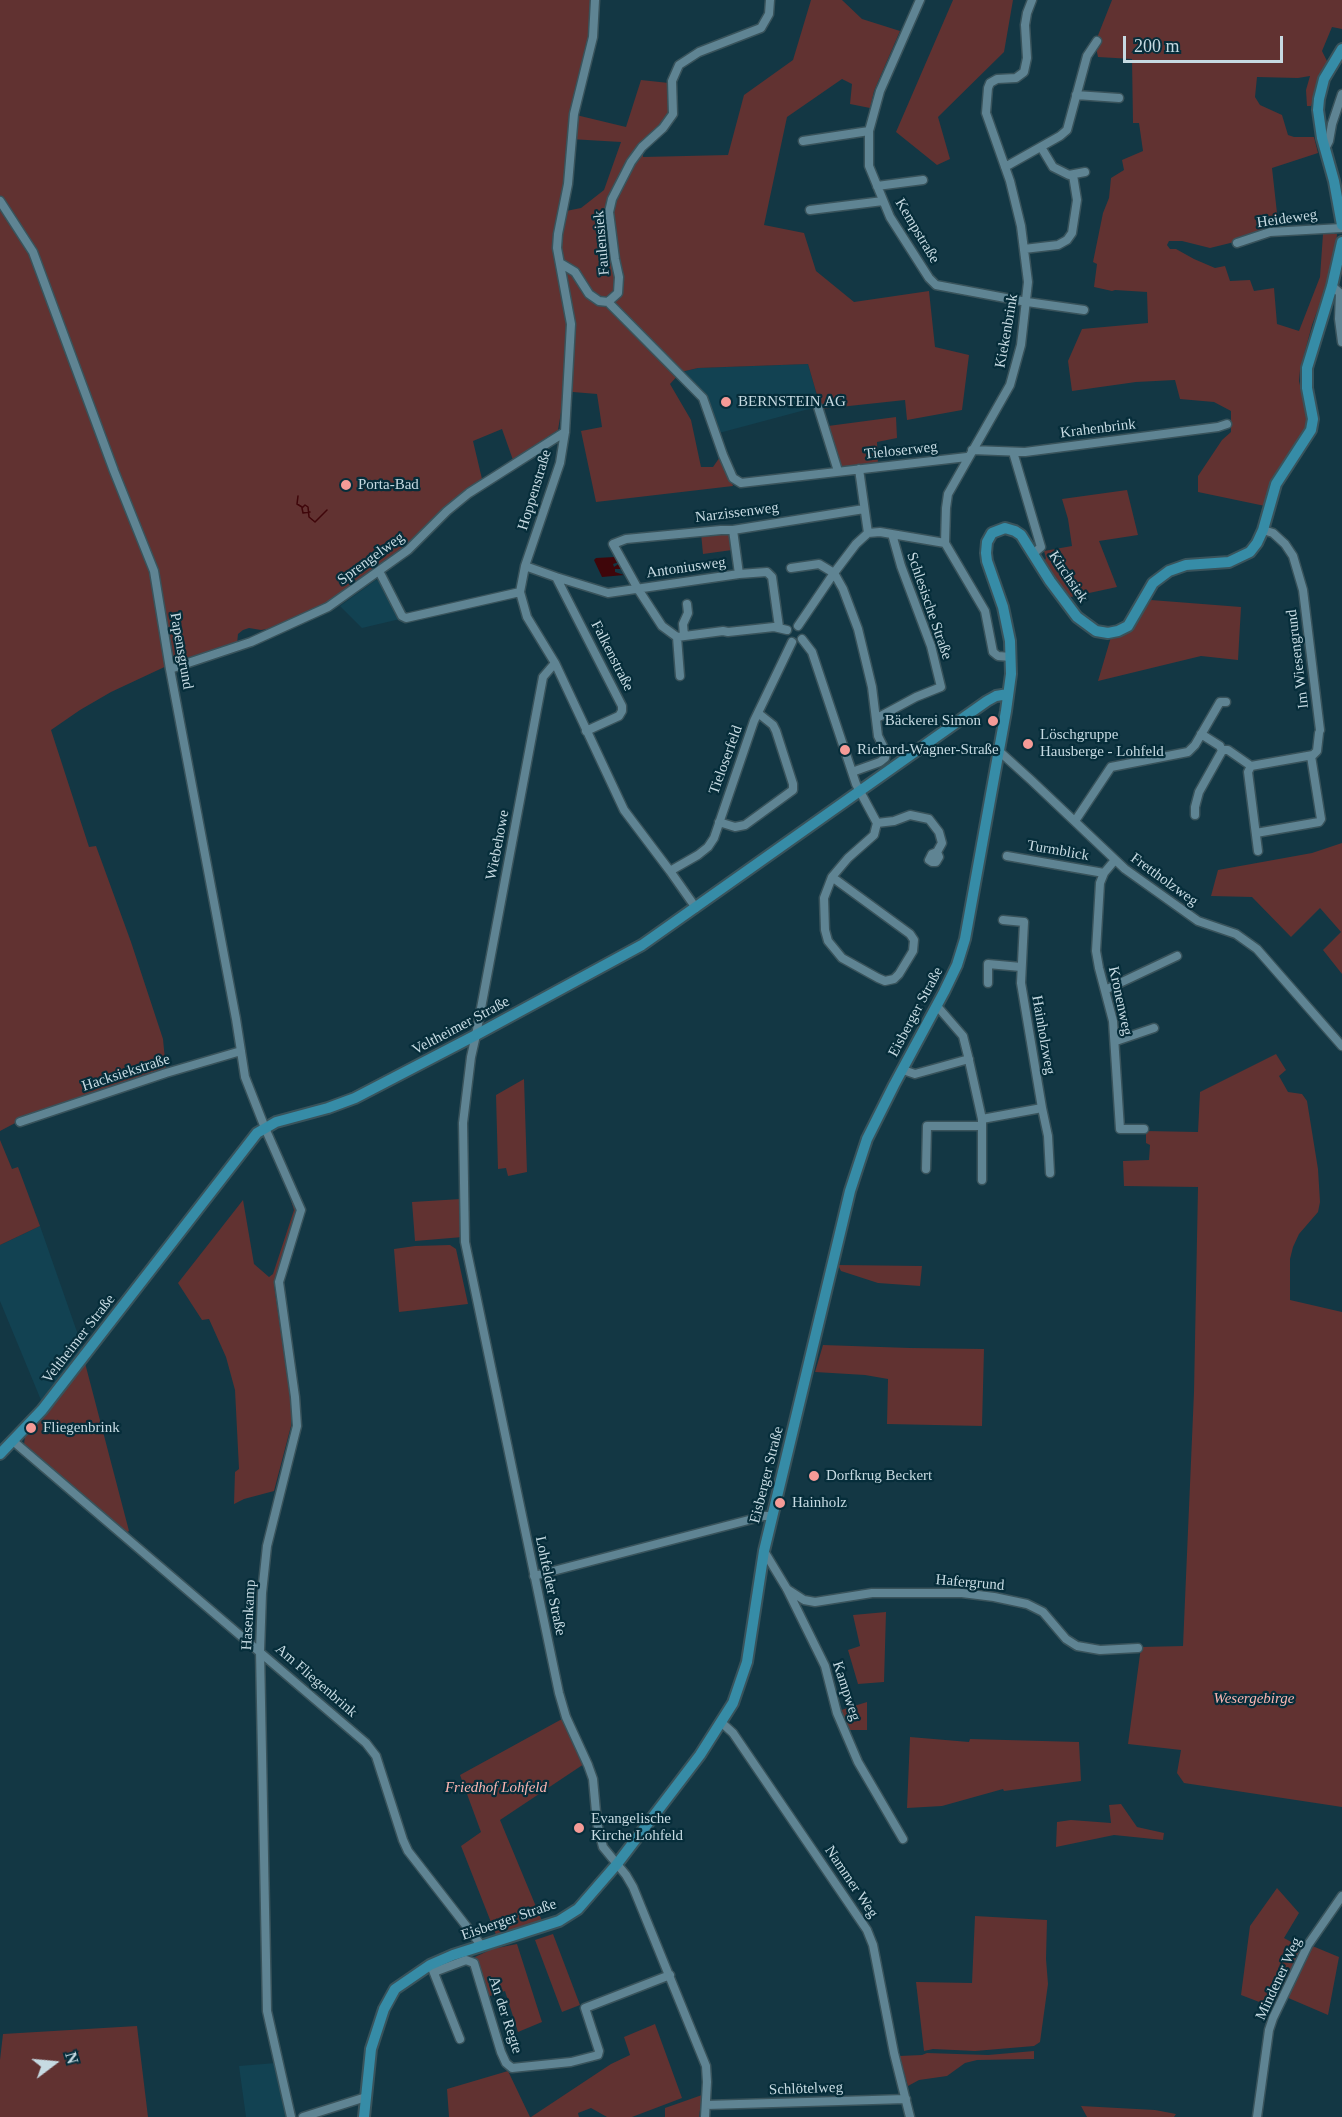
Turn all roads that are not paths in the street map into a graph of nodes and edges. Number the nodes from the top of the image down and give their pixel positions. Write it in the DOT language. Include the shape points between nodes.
graph roads {
  1 [pos="595,0"];
  2 [pos="920,0"];
  3 [pos="1032,0"];
  4 [pos="769,1"];
  5 [pos="1097,41"];
  6 [pos="1342,49"];
  7 [pos="1076,94"];
  8 [pos="1342,94"];
  9 [pos="1119,98"];
  10 [pos="869,131"];
  11 [pos="803,141"];
  12 [pos="1041,147"];
  13 [pos="1325,149"];
  14 [pos="1005,167"];
  15 [pos="1085,172"];
  16 [pos="1073,175"];
  17 [pos="923,180"];
  18 [pos="877,186"];
  19 [pos="0,201"];
  20 [pos="883,201"];
  21 [pos="810,210"];
  22 [pos="1342,226"];
  23 [pos="1342,242"];
  24 [pos="1237,243"];
  25 [pos="1024,249"];
  26 [pos="560,263"];
  27 [pos="1332,286"];
  28 [pos="608,302"];
  29 [pos="1027,302"];
  30 [pos="1084,310"];
  31 [pos="1342,342"];
  32 [pos="818,407"];
  33 [pos="1227,424"];
  34 [pos="565,432"];
  35 [pos="1013,452"];
  36 [pos="969,454"];
  37 [pos="859,469"];
  38 [pos="838,471"];
  39 [pos="864,509"];
  40 [pos="733,530"];
  41 [pos="1263,530"];
  42 [pos="868,533"];
  43 [pos="892,534"];
  44 [pos="945,543"];
  45 [pos="1034,553"];
  46 [pos="525,566"];
  47 [pos="791,568"];
  48 [pos="379,571"];
  49 [pos="834,573"];
  50 [pos="739,574"];
  51 [pos="556,577"];
  52 [pos="638,589"];
  53 [pos="520,592"];
  54 [pos="687,604"];
  55 [pos="798,626"];
  56 [pos="783,629"];
  57 [pos="680,637"];
  58 [pos="802,639"];
  59 [pos="792,642"];
  60 [pos="1011,657"];
  61 [pos="555,663"];
  62 [pos="170,669"];
  63 [pos="680,676"];
  64 [pos="1008,694"];
  65 [pos="1226,702"];
  66 [pos="758,713"];
  67 [pos="877,718"];
  68 [pos="586,731"];
  69 [pos="1201,734"];
  70 [pos="1222,750"];
  71 [pos="999,752"];
  72 [pos="1311,756"];
  73 [pos="1251,766"];
  74 [pos="852,772"];
  75 [pos="860,791"];
  76 [pos="1195,815"];
  77 [pos="1075,821"];
  78 [pos="719,822"];
  79 [pos="877,823"];
  80 [pos="1256,833"];
  81 [pos="1258,850"];
  82 [pos="937,852"];
  83 [pos="1007,856"];
  84 [pos="1115,860"];
  85 [pos="670,871"];
  86 [pos="1104,873"];
  87 [pos="832,877"];
  88 [pos="696,908"];
  89 [pos="1003,920"];
  90 [pos="1177,956"];
  91 [pos="1021,966"];
  92 [pos="987,983"];
  93 [pos="1105,990"];
  94 [pos="937,1006"];
  95 [pos="1154,1028"];
  96 [pos="476,1035"];
  97 [pos="1116,1041"];
  98 [pos="1342,1046"];
  99 [pos="241,1051"];
  100 [pos="969,1059"];
  101 [pos="903,1070"];
  102 [pos="1042,1108"];
  103 [pos="20,1122"];
  104 [pos="982,1122"];
  105 [pos="265,1128"];
  106 [pos="1144,1130"];
  107 [pos="926,1169"];
  108 [pos="1050,1173"];
  109 [pos="982,1180"];
  110 [pos="13,1441"];
  111 [pos="0,1454"];
  112 [pos="772,1516"];
  113 [pos="764,1551"];
  114 [pos="534,1576"];
  115 [pos="787,1589"];
  116 [pos="1138,1648"];
  117 [pos="260,1651"];
  118 [pos="722,1724"];
  119 [pos="903,1839"];
  120 [pos="617,1864"];
  121 [pos="1342,1896"];
  122 [pos="481,1945"];
  123 [pos="432,1969"];
  124 [pos="670,1974"];
  125 [pos="460,2039"];
  126 [pos="366,2097"];
  127 [pos="906,2099"];
  128 [pos="706,2104"];
  129 [pos="291,2117"];
  130 [pos="303,2117"];
  131 [pos="364,2117"];
  132 [pos="705,2117"];
  133 [pos="910,2117"];
  134 [pos="1257,2117"];
  1 -- 26 [label="street, Hoppenstraße" via="593,37 574,114 568,184 558,234"];
  2 -- 10 [label="street, Kempstraße" via="880,91"];
  3 -- 14 [label="street, Kiekenbrink" via="1025,25 1024,72 1016,78 993,81 988,88 988,123"];
  4 -- 28 [label="street, Faulensiek" via="769,14 761,28 699,52 679,65 672,81 673,114 631,162 612,199 609,212 619,277 618,293"];
  5 -- 7 [label="street" via="1087,56"];
  6 -- 13 [label="main road" via="1324,79 1318,99"];
  7 -- 9 [label="street"];
  7 -- 12 [label="street" via="1067,130"];
  8 -- 13 [label="street"];
  10 -- 11 [label="street"];
  10 -- 18 [label="street, Kempstraße" via="869,166"];
  12 -- 14 [label="street"];
  12 -- 16 [label="street" via="1053,167"];
  13 -- 22 [label="main road"];
  14 -- 25 [label="street, Kiekenbrink"];
  15 -- 16 [label="street"];
  16 -- 25 [label="street" via="1077,200 1072,233 1058,244"];
  17 -- 18 [label="street"];
  18 -- 20 [label="street, Kempstraße"];
  19 -- 62 [label="street, Papensgrund" via="33,252 154,571"];
  20 -- 21 [label="street"];
  20 -- 29 [label="street, Kempstraße" via="936,285"];
  22 -- 24 [label="street, Heideweg" via="1270,232"];
  23 -- 27 [label="main road, Kirchsiek"];
  25 -- 29 [label="street, Kiekenbrink"];
  26 -- 28 [label="street" via="575,272 589,294"];
  26 -- 34 [label="street, Hoppenstraße" via="571,324"];
  27 -- 31 [label="street" via="1340,296"];
  27 -- 41 [label="main road, Kirchsiek" via="1307,368 1311,430 1276,484"];
  28 -- 38 [label="street, Tieloserweg" via="703,398 733,478 741,483"];
  29 -- 30 [label="street, Kempstraße"];
  29 -- 36 [label="street, Kiekenbrink" via="1015,372"];
  32 -- 38 [label="street"];
  33 -- 35 [label="street, Krahenbrink"];
  34 -- 46 [label="street, Hoppenstraße" via="556,477"];
  34 -- 48 [label="street, Sprengelweg" via="469,493"];
  35 -- 36 [label="street, Krahenbrink"];
  35 -- 45 [label="street" via="1041,547"];
  36 -- 37 [label="street, Tieloserweg"];
  36 -- 44 [label="street, Kiekenbrink" via="948,494"];
  37 -- 38 [label="street, Tieloserweg"];
  37 -- 39 [label="street"];
  39 -- 40 [label="street, Narzissenweg"];
  39 -- 42 [label="street"];
  40 -- 50 [label="street, Antoniusweg"];
  40 -- 52 [label="street, Narzissenweg" via="614,543"];
  41 -- 45 [label="main road, Kirchsiek" via="1255,546 1236,560 1177,567 1160,577 1146,591 1128,626 1114,633 1096,631 1077,617"];
  41 -- 72 [label="street, Im Wiesengrund" via="1285,544 1293,556 1303,590 1319,732 1317,751"];
  42 -- 43 [label="street"];
  42 -- 49 [label="street"];
  43 -- 44 [label="street"];
  43 -- 67 [label="street, Schlesische Straße" via="941,687"];
  44 -- 60 [label="street" via="985,611 993,652"];
  45 -- 60 [label="main road, Kirchsiek" via="1022,535 1010,529 992,533 986,547"];
  46 -- 51 [label="street"];
  46 -- 53 [label="street, Hoppenstraße"];
  47 -- 49 [label="street" via="819,564"];
  48 -- 53 [label="street" via="406,618"];
  48 -- 62 [label="street, Sprengelweg" via="309,617 251,642"];
  49 -- 55 [label="street"];
  49 -- 67 [label="street" via="858,629"];
  50 -- 52 [label="street, Antoniusweg"];
  50 -- 56 [label="street, Antoniusweg" via="770,573"];
  51 -- 52 [label="street, Antoniusweg" via="608,593"];
  51 -- 68 [label="street, Falkenstraße" via="622,706 619,716"];
  52 -- 57 [label="street" via="662,626"];
  53 -- 61 [label="street, Hoppenstraße" via="527,617"];
  54 -- 57 [label="street"];
  55 -- 56 [label="street"];
  55 -- 58 [label="street" via="803,630"];
  56 -- 57 [label="street" via="723,630"];
  56 -- 59 [label="street"];
  57 -- 63 [label="street"];
  58 -- 59 [label="street"];
  58 -- 74 [label="street" via="812,652"];
  59 -- 66 [label="street, Tieloserfeld"];
  60 -- 64 [label="main road, Kirchsiek"];
  61 -- 68 [label="street, Hoppenstraße"];
  61 -- 96 [label="street, Wiebehowe" via="543,677"];
  62 -- 99 [label="street, Papensgrund"];
  64 -- 71 [label="main road, Eisberger Straße"];
  64 -- 75 [label="main road, Veltheimer Straße" via="987,701"];
  65 -- 69 [label="street" via="1220,702"];
  66 -- 78 [label="street, Tieloserfeld"];
  66 -- 78 [label="street" via="776,731 793,790 745,825 735,827"];
  67 -- 74 [label="street" via="885,758"];
  68 -- 85 [label="street, Hoppenstraße" via="624,810"];
  69 -- 70 [label="street"];
  69 -- 77 [label="street" via="1188,752 1111,767"];
  70 -- 73 [label="street"];
  70 -- 76 [label="street" via="1199,792"];
  71 -- 77 [label="street, Frettholzweg"];
  71 -- 94 [label="main road, Eisberger Straße" via="965,939"];
  72 -- 73 [label="street"];
  72 -- 80 [label="street" via="1319,822"];
  73 -- 80 [label="street" via="1248,772"];
  74 -- 75 [label="street"];
  75 -- 79 [label="street"];
  75 -- 88 [label="main road, Veltheimer Straße"];
  77 -- 84 [label="street, Frettholzweg"];
  78 -- 85 [label="street, Tieloserfeld" via="708,847"];
  79 -- 82 [label="street" via="910,815 929,819 942,843"];
  79 -- 87 [label="street" via="873,835"];
  80 -- 81 [label="street"];
  83 -- 86 [label="street, Turmblick"];
  84 -- 86 [label="street"];
  84 -- 98 [label="street, Frettholzweg" via="1198,921 1236,934 1257,949"];
  85 -- 88 [label="street, Hoppenstraße"];
  86 -- 93 [label="street, Kronenweg" via="1096,951"];
  87 -- 87 [label="street" via="824,905 828,941 842,958 885,981 894,979 913,951 914,940"];
  88 -- 96 [label="main road, Veltheimer Straße" via="642,945"];
  89 -- 91 [label="street, Hainholzweg" via="1024,922"];
  90 -- 93 [label="street"];
  91 -- 92 [label="street" via="988,964"];
  91 -- 102 [label="street, Hainholzweg"];
  93 -- 97 [label="street, Kronenweg"];
  94 -- 100 [label="street" via="963,1036"];
  94 -- 101 [label="main road, Eisberger Straße"];
  95 -- 97 [label="street"];
  96 -- 105 [label="main road, Veltheimer Straße" via="344,1103"];
  96 -- 114 [label="street, Lohfelder Straße" via="463,1123 465,1242"];
  97 -- 106 [label="street, Kronenweg" via="1120,1129"];
  99 -- 103 [label="street, Hacksiekstraße"];
  99 -- 105 [label="street, Papensgrund" via="245,1077"];
  100 -- 101 [label="street" via="915,1074"];
  100 -- 104 [label="street"];
  101 -- 112 [label="main road, Eisberger Straße" via="867,1139 850,1191"];
  102 -- 104 [label="street"];
  102 -- 108 [label="street, Hainholzweg"];
  104 -- 107 [label="street" via="927,1126"];
  104 -- 109 [label="street"];
  105 -- 110 [label="main road, Veltheimer Straße" via="42,1410"];
  105 -- 117 [label="street, Hasenkamp" via="301,1210 279,1282 297,1426 267,1546"];
  110 -- 111 [label="main road, Veltheimer Straße"];
  110 -- 117 [label="street, Am Fliegenbrink"];
  112 -- 113 [label="main road, Eisberger Straße"];
  112 -- 114 [label="street"];
  113 -- 115 [label="street, Kampweg"];
  113 -- 118 [label="main road, Eisberger Straße" via="747,1662"];
  114 -- 120 [label="street, Lohfelder Straße" via="563,1709 593,1779 603,1847"];
  115 -- 116 [label="street, Hafergrund" via="815,1602 872,1593 962,1593 1002,1598 1043,1612 1077,1646 1100,1650"];
  115 -- 119 [label="street, Kampweg" via="825,1666 837,1713 858,1762"];
  117 -- 122 [label="street, Am Fliegenbrink" via="376,1756 408,1851"];
  117 -- 129 [label="street, Hasenkamp" via="267,2011"];
  118 -- 120 [label="main road, Eisberger Straße"];
  118 -- 127 [label="street, Nammer Weg" via="733,1733 867,1930"];
  120 -- 122 [label="main road, Eisberger Straße" via="585,1903 560,1921"];
  120 -- 124 [label="street, Lohfelder Straße" via="633,1887"];
  121 -- 134 [label="street, Mindener Weg" via="1308,1945 1273,2018"];
  122 -- 123 [label="main road, Eisberger Straße"];
  123 -- 124 [label="street, An der Regte" via="466,1959 474,1963 501,2052 512,2068 598,2055 585,2008"];
  123 -- 125 [label="street"];
  123 -- 126 [label="main road, Eisberger Straße" via="396,1989 384,2009 371,2049"];
  124 -- 128 [label="street, Lohfelder Straße" via="705,2066"];
  126 -- 130 [label="street"];
  126 -- 131 [label="main road, Eisberger Straße"];
  127 -- 128 [label="street, Schlötelweg"];
  127 -- 133 [label="street, Nammer Weg"];
  128 -- 132 [label="street, Lohfelder Straße"];
}
